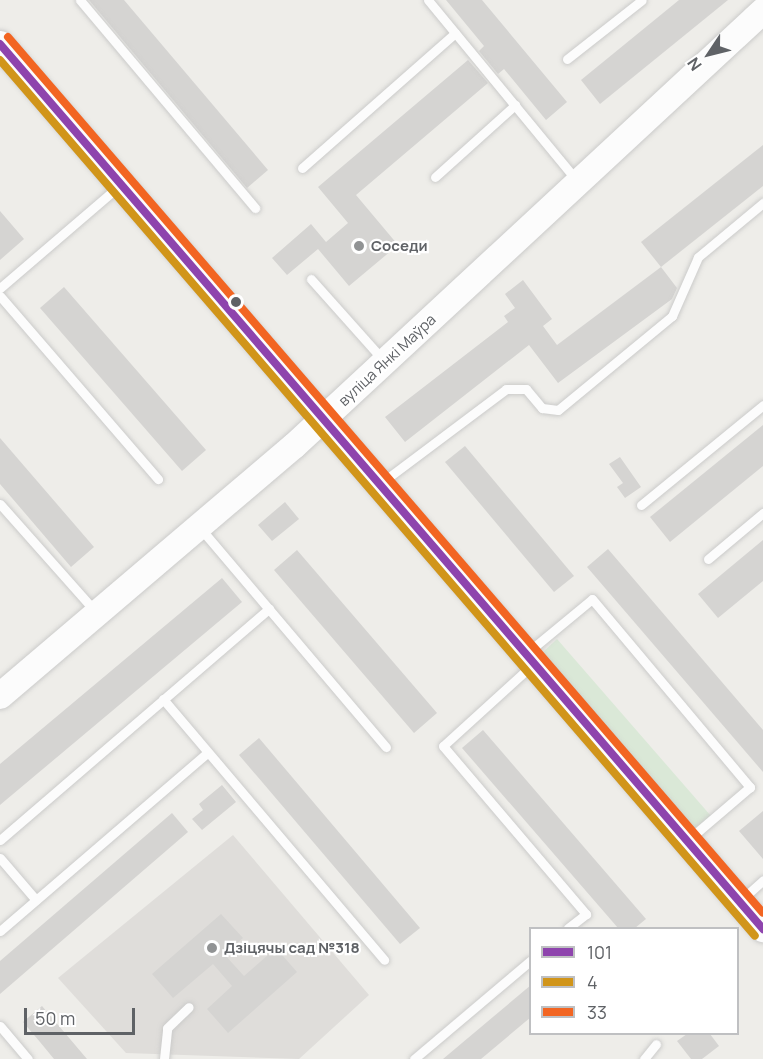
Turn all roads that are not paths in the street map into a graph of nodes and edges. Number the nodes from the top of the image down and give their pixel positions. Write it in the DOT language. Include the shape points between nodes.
graph roads {
  1 [pos="80,0"];
  2 [pos="428,0"];
  3 [pos="642,0"];
  4 [pos="763,11"];
  5 [pos="455,33"];
  6 [pos="0,44"];
  7 [pos="567,59"];
  8 [pos="515,105"];
  9 [pos="302,168"];
  10 [pos="435,177"];
  11 [pos="578,182"];
  12 [pos="122,183"];
  13 [pos="763,203"];
  14 [pos="255,208"];
  15 [pos="311,279"];
  16 [pos="0,288"];
  17 [pos="0,296"];
  18 [pos="385,362"];
  19 [pos="763,405"];
  20 [pos="325,418"];
  21 [pos="159,479"];
  22 [pos="381,483"];
  23 [pos="0,504"];
  24 [pos="641,505"];
  25 [pos="763,513"];
  26 [pos="200,526"];
  27 [pos="708,559"];
  28 [pos="269,609"];
  29 [pos="97,614"];
  30 [pos="529,659"];
  31 [pos="0,696"];
  32 [pos="163,699"];
  33 [pos="386,747"];
  34 [pos="207,753"];
  35 [pos="0,840"];
  36 [pos="688,840"];
  37 [pos="0,858"];
  38 [pos="763,880"];
  39 [pos="36,900"];
  40 [pos="740,901"];
  41 [pos="569,927"];
  42 [pos="763,928"];
  43 [pos="0,931"];
  44 [pos="384,960"];
  45 [pos="529,963"];
  46 [pos="189,1007"];
  47 [pos="0,1026"];
  48 [pos="656,1044"];
  49 [pos="28,1059"];
  50 [pos="164,1059"];
  51 [pos="414,1059"];
  52 [pos="644,1059"];
  1 -- 14 [label="lane"];
  2 -- 5 [label="lane"];
  3 -- 7 [label="lane"];
  4 -- 11 [label="main road, вуліца Янкі Маўра"];
  5 -- 8 [label="lane"];
  5 -- 9 [label="lane"];
  6 -- 12 [label="main road"];
  8 -- 10 [label="lane"];
  8 -- 11 [label="lane"];
  11 -- 18 [label="main road, вуліца Янкі Маўра"];
  12 -- 16 [label="lane"];
  12 -- 20 [label="main road"];
  13 -- 22 [label="lane" via="698,257 672,316 558,410 542,408 526,389 506,389"];
  15 -- 18 [label="lane"];
  17 -- 21 [label="lane"];
  18 -- 20 [label="main road, вуліца Янкі Маўра"];
  19 -- 24 [label="lane"];
  20 -- 22 [label="main road"];
  20 -- 26 [label="main road, вуліца Янкі Маўра"];
  22 -- 30 [label="main road"];
  23 -- 29 [label="lane"];
  25 -- 27 [label="lane"];
  26 -- 28 [label="lane"];
  26 -- 29 [label="main road, вуліца Янкі Маўра"];
  28 -- 32 [label="lane"];
  28 -- 33 [label="lane"];
  29 -- 31 [label="main road, вуліца Янкі Маўра"];
  30 -- 36 [label="main road"];
  30 -- 36 [label="lane" via="592,599 750,787"];
  30 -- 41 [label="lane" via="443,746 586,914"];
  32 -- 34 [label="lane"];
  32 -- 35 [label="lane"];
  34 -- 39 [label="lane"];
  34 -- 44 [label="lane"];
  36 -- 40 [label="main road"];
  37 -- 39 [label="lane"];
  38 -- 40 [label="lane"];
  39 -- 43 [label="lane"];
  40 -- 42 [label="main road"];
  45 -- 51 [label="lane"];
  46 -- 50 [label="lane" via="166,1028"];
  47 -- 49 [label="lane"];
  48 -- 52 [label="lane"];
}
